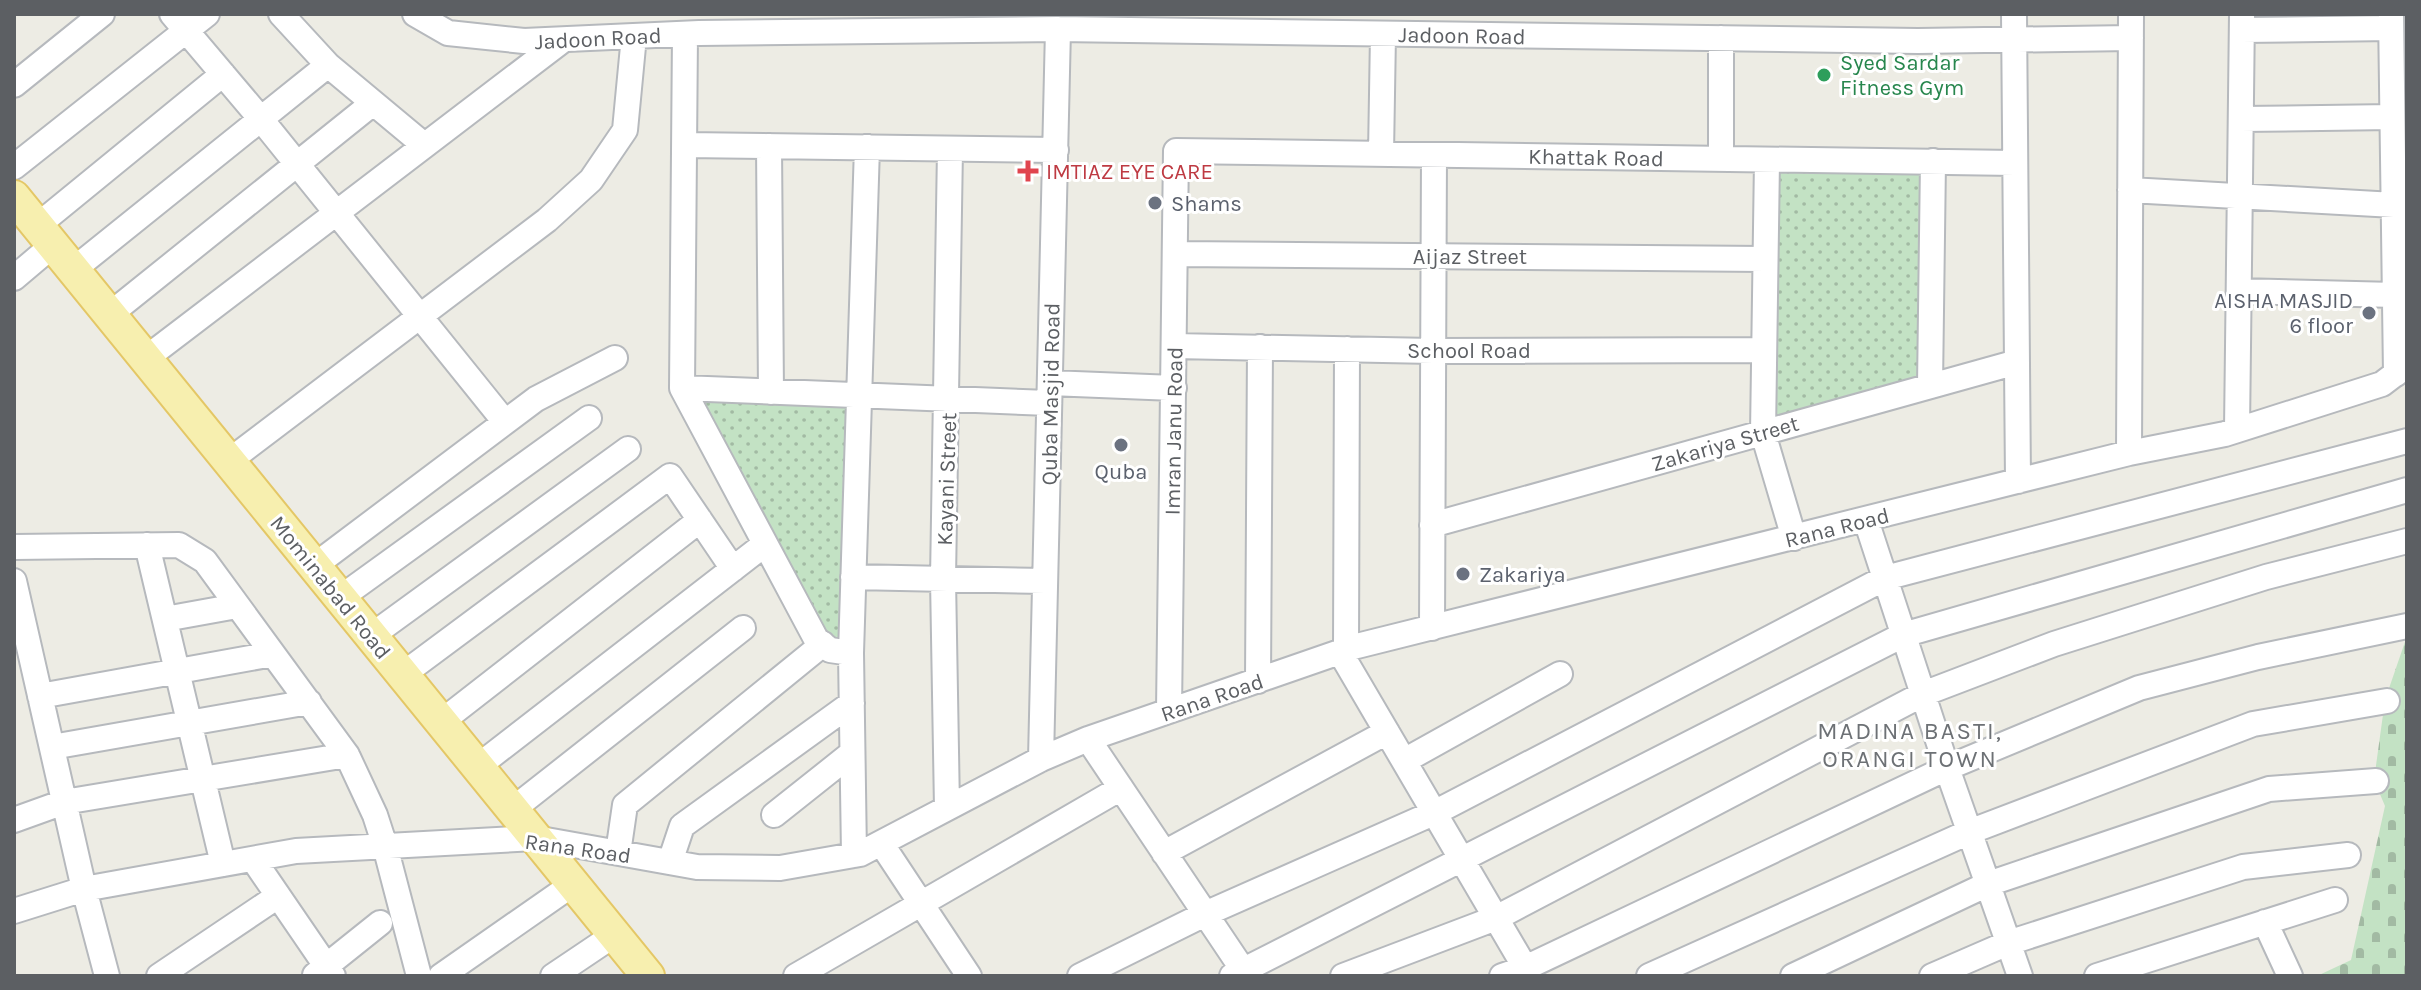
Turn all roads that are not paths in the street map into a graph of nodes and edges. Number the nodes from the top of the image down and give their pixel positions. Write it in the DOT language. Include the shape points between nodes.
graph roads {
  1 [pos="102,14"];
  2 [pos="207,14"];
  3 [pos="281,14"];
  4 [pos="415,14"];
  5 [pos="2014,14"];
  6 [pos="2391,21"];
  7 [pos="180,22"];
  8 [pos="834,22"];
  9 [pos="2242,22"];
  10 [pos="716,23"];
  11 [pos="474,25"];
  12 [pos="1535,25"];
  13 [pos="1685,26"];
  14 [pos="2131,26"];
  15 [pos="1058,29"];
  16 [pos="685,34"];
  17 [pos="1383,34"];
  18 [pos="634,36"];
  19 [pos="1721,38"];
  20 [pos="563,40"];
  21 [pos="2014,40"];
  22 [pos="328,65"];
  23 [pos="223,74"];
  24 [pos="14,85"];
  25 [pos="373,103"];
  26 [pos="2392,117"];
  27 [pos="260,118"];
  28 [pos="2241,119"];
  29 [pos="424,145"];
  30 [pos="686,145"];
  31 [pos="769,146"];
  32 [pos="867,147"];
  33 [pos="950,149"];
  34 [pos="1056,150"];
  35 [pos="1176,151"];
  36 [pos="1381,154"];
  37 [pos="1434,155"];
  38 [pos="1721,159"];
  39 [pos="1767,160"];
  40 [pos="1933,161"];
  41 [pos="295,163"];
  42 [pos="2015,163"];
  43 [pos="14,167"];
  44 [pos="2130,190"];
  45 [pos="2240,196"];
  46 [pos="14,197"];
  47 [pos="2394,205"];
  48 [pos="335,212"];
  49 [pos="54,247"];
  50 [pos="1175,254"];
  51 [pos="1434,256"];
  52 [pos="1765,259"];
  53 [pos="14,278"];
  54 [pos="2239,291"];
  55 [pos="2395,295"];
  56 [pos="109,315"];
  57 [pos="419,316"];
  58 [pos="1174,346"];
  59 [pos="1260,347"];
  60 [pos="1347,349"];
  61 [pos="1764,350"];
  62 [pos="1433,351"];
  63 [pos="615,358"];
  64 [pos="145,359"];
  65 [pos="2017,362"];
  66 [pos="2402,370"];
  67 [pos="1930,386"];
  68 [pos="682,388"];
  69 [pos="1174,388"];
  70 [pos="771,392"];
  71 [pos="1050,393"];
  72 [pos="859,395"];
  73 [pos="948,399"];
  74 [pos="589,418"];
  75 [pos="505,422"];
  76 [pos="2237,430"];
  77 [pos="1763,433"];
  78 [pos="2407,441"];
  79 [pos="628,449"];
  80 [pos="2129,453"];
  81 [pos="229,461"];
  82 [pos="2018,481"];
  83 [pos="2407,490"];
  84 [pos="700,520"];
  85 [pos="1866,520"];
  86 [pos="1432,525"];
  87 [pos="1794,538"];
  88 [pos="2407,541"];
  89 [pos="765,544"];
  90 [pos="147,545"];
  91 [pos="14,547"];
  92 [pos="314,566"];
  93 [pos="733,569"];
  94 [pos="853,577"];
  95 [pos="1885,578"];
  96 [pos="943,579"];
  97 [pos="14,581"];
  98 [pos="1045,581"];
  99 [pos="340,598"];
  100 [pos="237,606"];
  101 [pos="165,619"];
  102 [pos="2407,626"];
  103 [pos="743,628"];
  104 [pos="1432,628"];
  105 [pos="1903,635"];
  106 [pos="371,636"];
  107 [pos="823,644"];
  108 [pos="1343,652"];
  109 [pos="851,653"];
  110 [pos="273,654"];
  111 [pos="175,671"];
  112 [pos="1560,674"];
  113 [pos="402,675"];
  114 [pos="1258,681"];
  115 [pos="39,690"];
  116 [pos="14,692"];
  117 [pos="1923,694"];
  118 [pos="2387,701"];
  119 [pos="309,702"];
  120 [pos="852,703"];
  121 [pos="1169,711"];
  122 [pos="441,722"];
  123 [pos="189,724"];
  124 [pos="1387,732"];
  125 [pos="1088,739"];
  126 [pos="52,747"];
  127 [pos="852,753"];
  128 [pos="347,755"];
  129 [pos="1041,759"];
  130 [pos="1404,761"];
  131 [pos="477,767"];
  132 [pos="1947,768"];
  133 [pos="201,779"];
  134 [pos="2376,781"];
  135 [pos="1121,788"];
  136 [pos="64,802"];
  137 [pos="947,808"];
  138 [pos="512,810"];
  139 [pos="1434,812"];
  140 [pos="774,815"];
  141 [pos="14,820"];
  142 [pos="1969,832"];
  143 [pos="535,838"];
  144 [pos="881,843"];
  145 [pos="385,846"];
  146 [pos="618,853"];
  147 [pos="1164,853"];
  148 [pos="854,855"];
  149 [pos="2348,855"];
  150 [pos="253,859"];
  151 [pos="1462,859"];
  152 [pos="670,862"];
  153 [pos="223,864"];
  154 [pos="573,884"];
  155 [pos="1988,884"];
  156 [pos="84,889"];
  157 [pos="278,896"];
  158 [pos="2335,900"];
  159 [pos="921,904"];
  160 [pos="14,911"];
  161 [pos="1205,914"];
  162 [pos="1496,918"];
  163 [pos="2265,922"];
  164 [pos="380,923"];
  165 [pos="614,935"];
  166 [pos="2008,943"];
  167 [pos="324,973"];
  168 [pos="1519,973"];
  169 [pos="1241,974"];
  170 [pos="107,976"];
  171 [pos="159,976"];
  172 [pos="419,976"];
  173 [pos="441,976"];
  174 [pos="553,976"];
  175 [pos="648,976"];
  176 [pos="796,976"];
  177 [pos="969,976"];
  178 [pos="1080,976"];
  179 [pos="1343,976"];
  180 [pos="1649,976"];
  181 [pos="1793,976"];
  182 [pos="1932,976"];
  183 [pos="2020,976"];
  184 [pos="2097,976"];
  185 [pos="2289,976"];
  1 -- 24 [label="street"];
  2 -- 7 [label="street"];
  3 -- 22 [label="street"];
  4 -- 11 [label="street, Jadoon Road" via="448,33"];
  5 -- 21 [label="street"];
  6 -- 9 [label="street"];
  6 -- 26 [label="street"];
  7 -- 23 [label="street"];
  7 -- 43 [label="street"];
  8 -- 10 [label="street, Jadoon Road"];
  8 -- 15 [label="street, Jadoon Road"];
  9 -- 28 [label="street"];
  10 -- 16 [label="street, Jadoon Road"];
  11 -- 20 [label="street, Jadoon Road" via="524,41"];
  12 -- 13 [label="street, Jadoon Road"];
  12 -- 17 [label="street, Jadoon Road"];
  13 -- 19 [label="street, Jadoon Road"];
  14 -- 21 [label="street, Jadoon Road"];
  14 -- 44 [label="street"];
  15 -- 17 [label="street, Jadoon Road"];
  15 -- 34 [label="street, Quba Masjid Road"];
  16 -- 18 [label="street, Jadoon Road"];
  16 -- 30 [label="street"];
  17 -- 36 [label="street"];
  18 -- 20 [label="street, Jadoon Road"];
  18 -- 57 [label="street" via="625,130 591,180 547,220"];
  19 -- 21 [label="street, Jadoon Road"];
  19 -- 38 [label="street"];
  20 -- 29 [label="street"];
  21 -- 42 [label="street"];
  22 -- 25 [label="street"];
  22 -- 27 [label="street"];
  23 -- 27 [label="street"];
  23 -- 49 [label="street"];
  25 -- 29 [label="street"];
  25 -- 41 [label="street"];
  26 -- 28 [label="street"];
  26 -- 47 [label="street"];
  27 -- 41 [label="street"];
  27 -- 49 [label="street"];
  28 -- 45 [label="street"];
  29 -- 48 [label="street"];
  30 -- 31 [label="street"];
  30 -- 68 [label="street"];
  31 -- 32 [label="street"];
  31 -- 70 [label="street"];
  32 -- 33 [label="street"];
  32 -- 72 [label="street"];
  33 -- 34 [label="street"];
  33 -- 73 [label="street, Kayani Street"];
  34 -- 71 [label="street, Quba Masjid Road"];
  35 -- 36 [label="street, Khattak Road"];
  35 -- 50 [label="street, Imran Janu Road"];
  36 -- 37 [label="street, Khattak Road"];
  37 -- 38 [label="street, Khattak Road"];
  37 -- 51 [label="street"];
  38 -- 39 [label="street, Khattak Road"];
  39 -- 40 [label="street, Khattak Road"];
  39 -- 52 [label="street"];
  40 -- 42 [label="street, Khattak Road"];
  40 -- 67 [label="street"];
  41 -- 48 [label="street"];
  41 -- 56 [label="street"];
  42 -- 65 [label="street"];
  44 -- 45 [label="street"];
  44 -- 80 [label="street"];
  45 -- 47 [label="street"];
  45 -- 54 [label="street"];
  46 -- 49 [label="main road, Mominabad Road"];
  47 -- 55 [label="street"];
  48 -- 57 [label="street"];
  48 -- 64 [label="street"];
  49 -- 53 [label="street"];
  49 -- 56 [label="main road, Mominabad Road"];
  50 -- 51 [label="street, Aijaz Street"];
  50 -- 58 [label="street, Imran Janu Road"];
  51 -- 52 [label="street, Aijaz Street"];
  51 -- 62 [label="street"];
  52 -- 61 [label="street"];
  54 -- 55 [label="street"];
  54 -- 76 [label="street"];
  55 -- 66 [label="street"];
  56 -- 64 [label="main road, Mominabad Road"];
  57 -- 75 [label="street"];
  57 -- 81 [label="street"];
  58 -- 59 [label="street, School Road"];
  58 -- 69 [label="street, Imran Janu Road"];
  59 -- 60 [label="street, School Road"];
  59 -- 114 [label="street"];
  60 -- 62 [label="street, School Road"];
  60 -- 108 [label="street"];
  61 -- 62 [label="street, School Road"];
  61 -- 77 [label="street"];
  62 -- 86 [label="street"];
  63 -- 75 [label="street" via="536,399"];
  64 -- 81 [label="main road, Mominabad Road"];
  65 -- 67 [label="street, Zakariya Street"];
  65 -- 82 [label="street"];
  66 -- 76 [label="street, Rana Road" via="2382,384"];
  67 -- 77 [label="street, Zakariya Street"];
  68 -- 70 [label="street"];
  68 -- 89 [label="street"];
  69 -- 71 [label="street"];
  69 -- 121 [label="street, Imran Janu Road"];
  70 -- 72 [label="street"];
  71 -- 73 [label="street"];
  71 -- 98 [label="street, Quba Masjid Road"];
  72 -- 73 [label="street"];
  72 -- 94 [label="street"];
  73 -- 96 [label="street, Kayani Street"];
  74 -- 99 [label="street"];
  75 -- 92 [label="street"];
  76 -- 80 [label="street, Rana Road"];
  77 -- 86 [label="street, Zakariya Street"];
  77 -- 87 [label="street"];
  78 -- 95 [label="street"];
  79 -- 106 [label="street"];
  80 -- 82 [label="street, Rana Road"];
  81 -- 92 [label="main road, Mominabad Road"];
  82 -- 85 [label="street, Rana Road"];
  83 -- 105 [label="street"];
  84 -- 93 [label="street"];
  84 -- 113 [label="street" via="670,476"];
  84 -- 122 [label="street"];
  85 -- 87 [label="street, Rana Road"];
  85 -- 95 [label="street"];
  86 -- 104 [label="street"];
  87 -- 104 [label="street, Rana Road"];
  88 -- 117 [label="street" via="2266,577 2054,644"];
  89 -- 93 [label="street"];
  89 -- 107 [label="street"];
  90 -- 91 [label="street"];
  90 -- 100 [label="street" via="179,545 205,561"];
  90 -- 101 [label="street"];
  92 -- 99 [label="main road, Mominabad Road"];
  93 -- 131 [label="street"];
  94 -- 96 [label="street"];
  94 -- 109 [label="street"];
  95 -- 105 [label="street"];
  95 -- 139 [label="street"];
  96 -- 98 [label="street"];
  96 -- 137 [label="street, Kayani Street"];
  97 -- 115 [label="street"];
  98 -- 129 [label="street, Quba Masjid Road"];
  99 -- 106 [label="main road, Mominabad Road"];
  100 -- 101 [label="street"];
  100 -- 110 [label="street"];
  101 -- 111 [label="street"];
  102 -- 132 [label="street" via="2139,688"];
  103 -- 138 [label="street"];
  104 -- 108 [label="street, Rana Road"];
  105 -- 117 [label="street"];
  105 -- 151 [label="street"];
  106 -- 113 [label="main road, Mominabad Road"];
  107 -- 109 [label="street"];
  107 -- 146 [label="street" via="625,805"];
  108 -- 114 [label="street, Rana Road"];
  108 -- 124 [label="street"];
  109 -- 120 [label="street"];
  110 -- 111 [label="street"];
  110 -- 119 [label="street"];
  111 -- 115 [label="street"];
  111 -- 123 [label="street"];
  112 -- 130 [label="street"];
  113 -- 122 [label="main road, Mominabad Road"];
  114 -- 121 [label="street, Rana Road"];
  115 -- 116 [label="street"];
  115 -- 126 [label="street"];
  117 -- 132 [label="street"];
  117 -- 162 [label="street"];
  118 -- 142 [label="street" via="2253,724"];
  119 -- 123 [label="street"];
  119 -- 128 [label="street"];
  120 -- 127 [label="street"];
  120 -- 152 [label="street" via="682,826"];
  121 -- 125 [label="street, Rana Road"];
  122 -- 131 [label="main road, Mominabad Road"];
  123 -- 126 [label="street"];
  123 -- 133 [label="street"];
  124 -- 130 [label="street"];
  124 -- 147 [label="street"];
  125 -- 129 [label="street, Rana Road"];
  125 -- 135 [label="street"];
  126 -- 136 [label="street"];
  127 -- 140 [label="street"];
  127 -- 148 [label="street"];
  128 -- 133 [label="street"];
  128 -- 145 [label="street"];
  129 -- 137 [label="street, Rana Road"];
  130 -- 139 [label="street"];
  131 -- 138 [label="main road, Mominabad Road"];
  132 -- 142 [label="street"];
  132 -- 168 [label="street"];
  133 -- 136 [label="street"];
  133 -- 153 [label="street"];
  134 -- 155 [label="street" via="2269,789"];
  135 -- 147 [label="street"];
  135 -- 159 [label="street"];
  136 -- 141 [label="street"];
  136 -- 156 [label="street"];
  137 -- 144 [label="street, Rana Road"];
  138 -- 143 [label="main road, Mominabad Road"];
  139 -- 151 [label="street"];
  139 -- 161 [label="street"];
  142 -- 155 [label="street"];
  142 -- 180 [label="street"];
  143 -- 145 [label="street, Rana Road"];
  143 -- 146 [label="street, Rana Road"];
  143 -- 154 [label="main road, Mominabad Road"];
  144 -- 148 [label="street, Rana Road"];
  144 -- 159 [label="street"];
  145 -- 150 [label="street, Rana Road"];
  145 -- 172 [label="street"];
  146 -- 152 [label="street, Rana Road"];
  147 -- 161 [label="street"];
  148 -- 152 [label="street, Rana Road" via="780,868"];
  149 -- 166 [label="street" via="2243,867"];
  150 -- 153 [label="street, Rana Road"];
  150 -- 157 [label="street"];
  151 -- 162 [label="street"];
  151 -- 169 [label="street"];
  153 -- 156 [label="street, Rana Road"];
  154 -- 165 [label="main road, Mominabad Road"];
  154 -- 173 [label="street"];
  155 -- 166 [label="street"];
  155 -- 181 [label="street"];
  156 -- 160 [label="street, Rana Road"];
  156 -- 170 [label="street"];
  157 -- 167 [label="street"];
  157 -- 171 [label="street"];
  158 -- 163 [label="street"];
  159 -- 176 [label="street"];
  159 -- 177 [label="street"];
  161 -- 169 [label="street"];
  161 -- 178 [label="street"];
  162 -- 168 [label="street"];
  162 -- 179 [label="street"];
  163 -- 184 [label="street"];
  163 -- 185 [label="street"];
  164 -- 167 [label="street"];
  165 -- 174 [label="street"];
  165 -- 175 [label="main road, Mominabad Road"];
  166 -- 182 [label="street"];
  166 -- 183 [label="street"];
}
